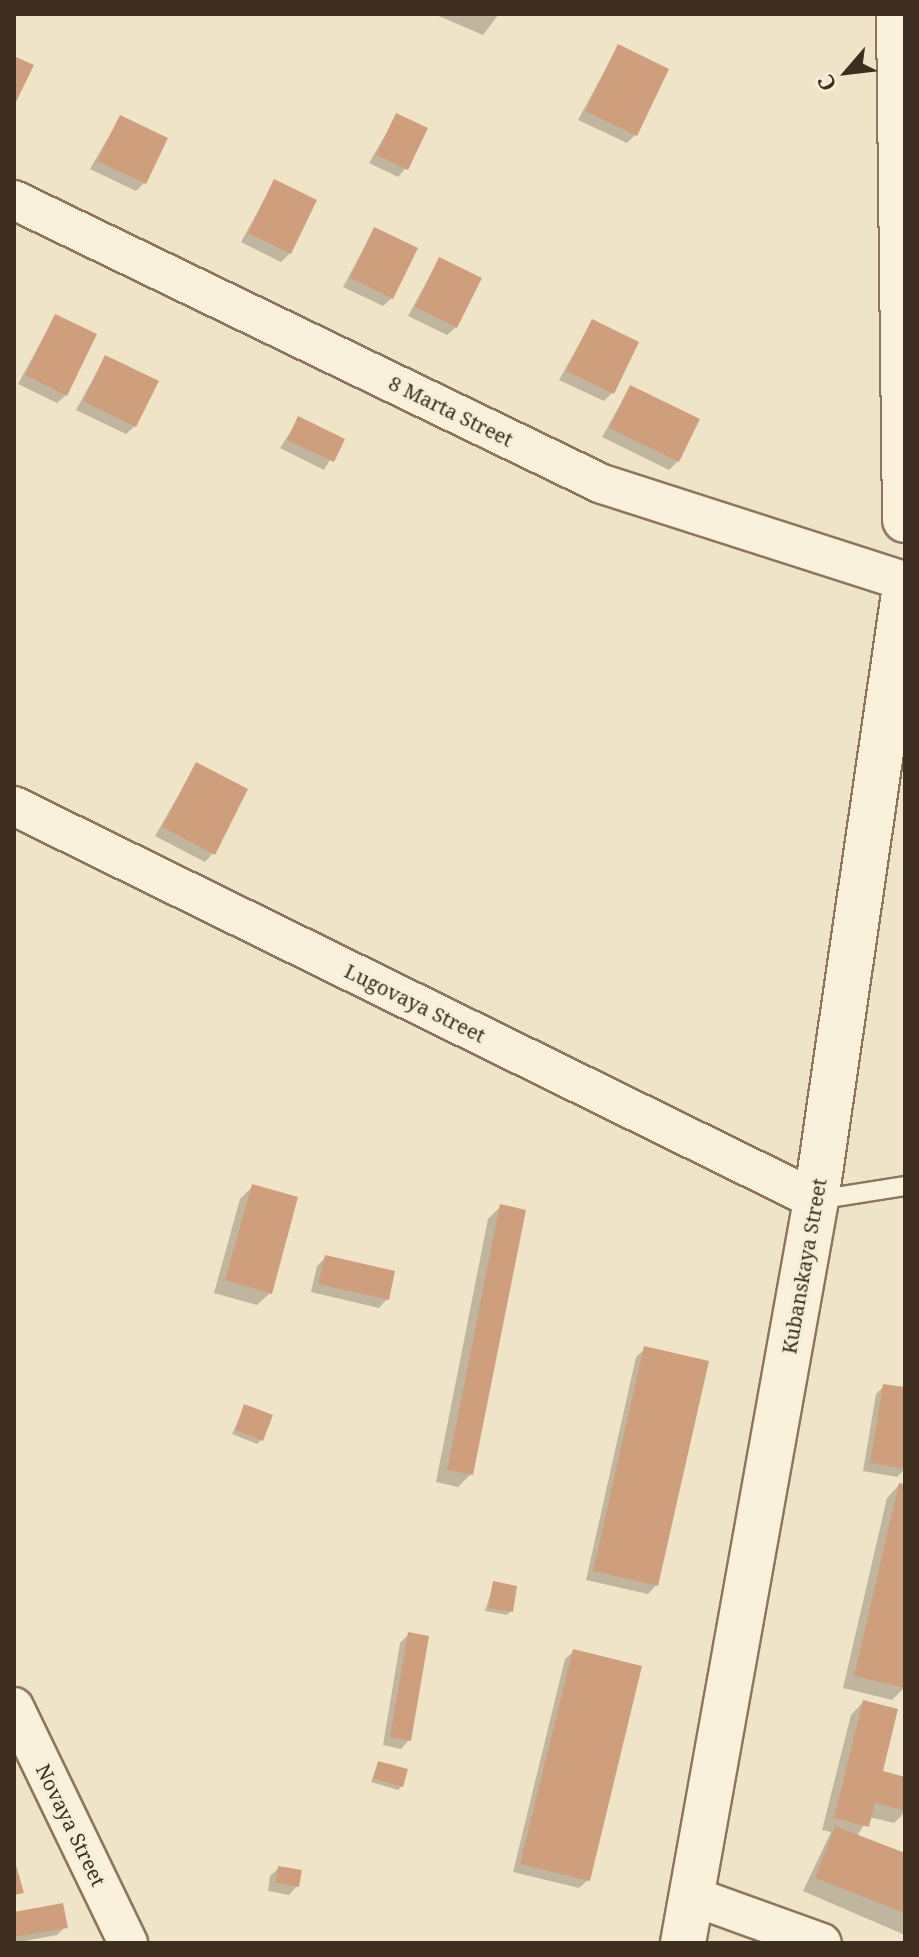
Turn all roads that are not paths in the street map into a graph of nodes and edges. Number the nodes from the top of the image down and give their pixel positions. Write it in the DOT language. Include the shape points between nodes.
graph roads {
  1 [pos="899,14"];
  2 [pos="14,200"];
  3 [pos="905,520"];
  4 [pos="905,584"];
  5 [pos="14,806"];
  6 [pos="905,1186"];
  7 [pos="816,1200"];
  8 [pos="14,1707"];
  9 [pos="692,1896"];
  10 [pos="128,1943"];
  11 [pos="683,1943"];
  12 [pos="822,1943"];
  1 -- 3 [label="main road"];
  2 -- 4 [label="street, 8 Marta Street" via="602,484"];
  4 -- 7 [label="main road, Kubanskaya Street"];
  5 -- 7 [label="street, Lugovaya Street"];
  6 -- 7 [label="lane"];
  7 -- 9 [label="main road, Kubanskaya Street"];
  8 -- 10 [label="street, Novaya Street"];
  9 -- 11 [label="main road, Kubanskaya Street"];
  9 -- 12 [label="street"];
}
